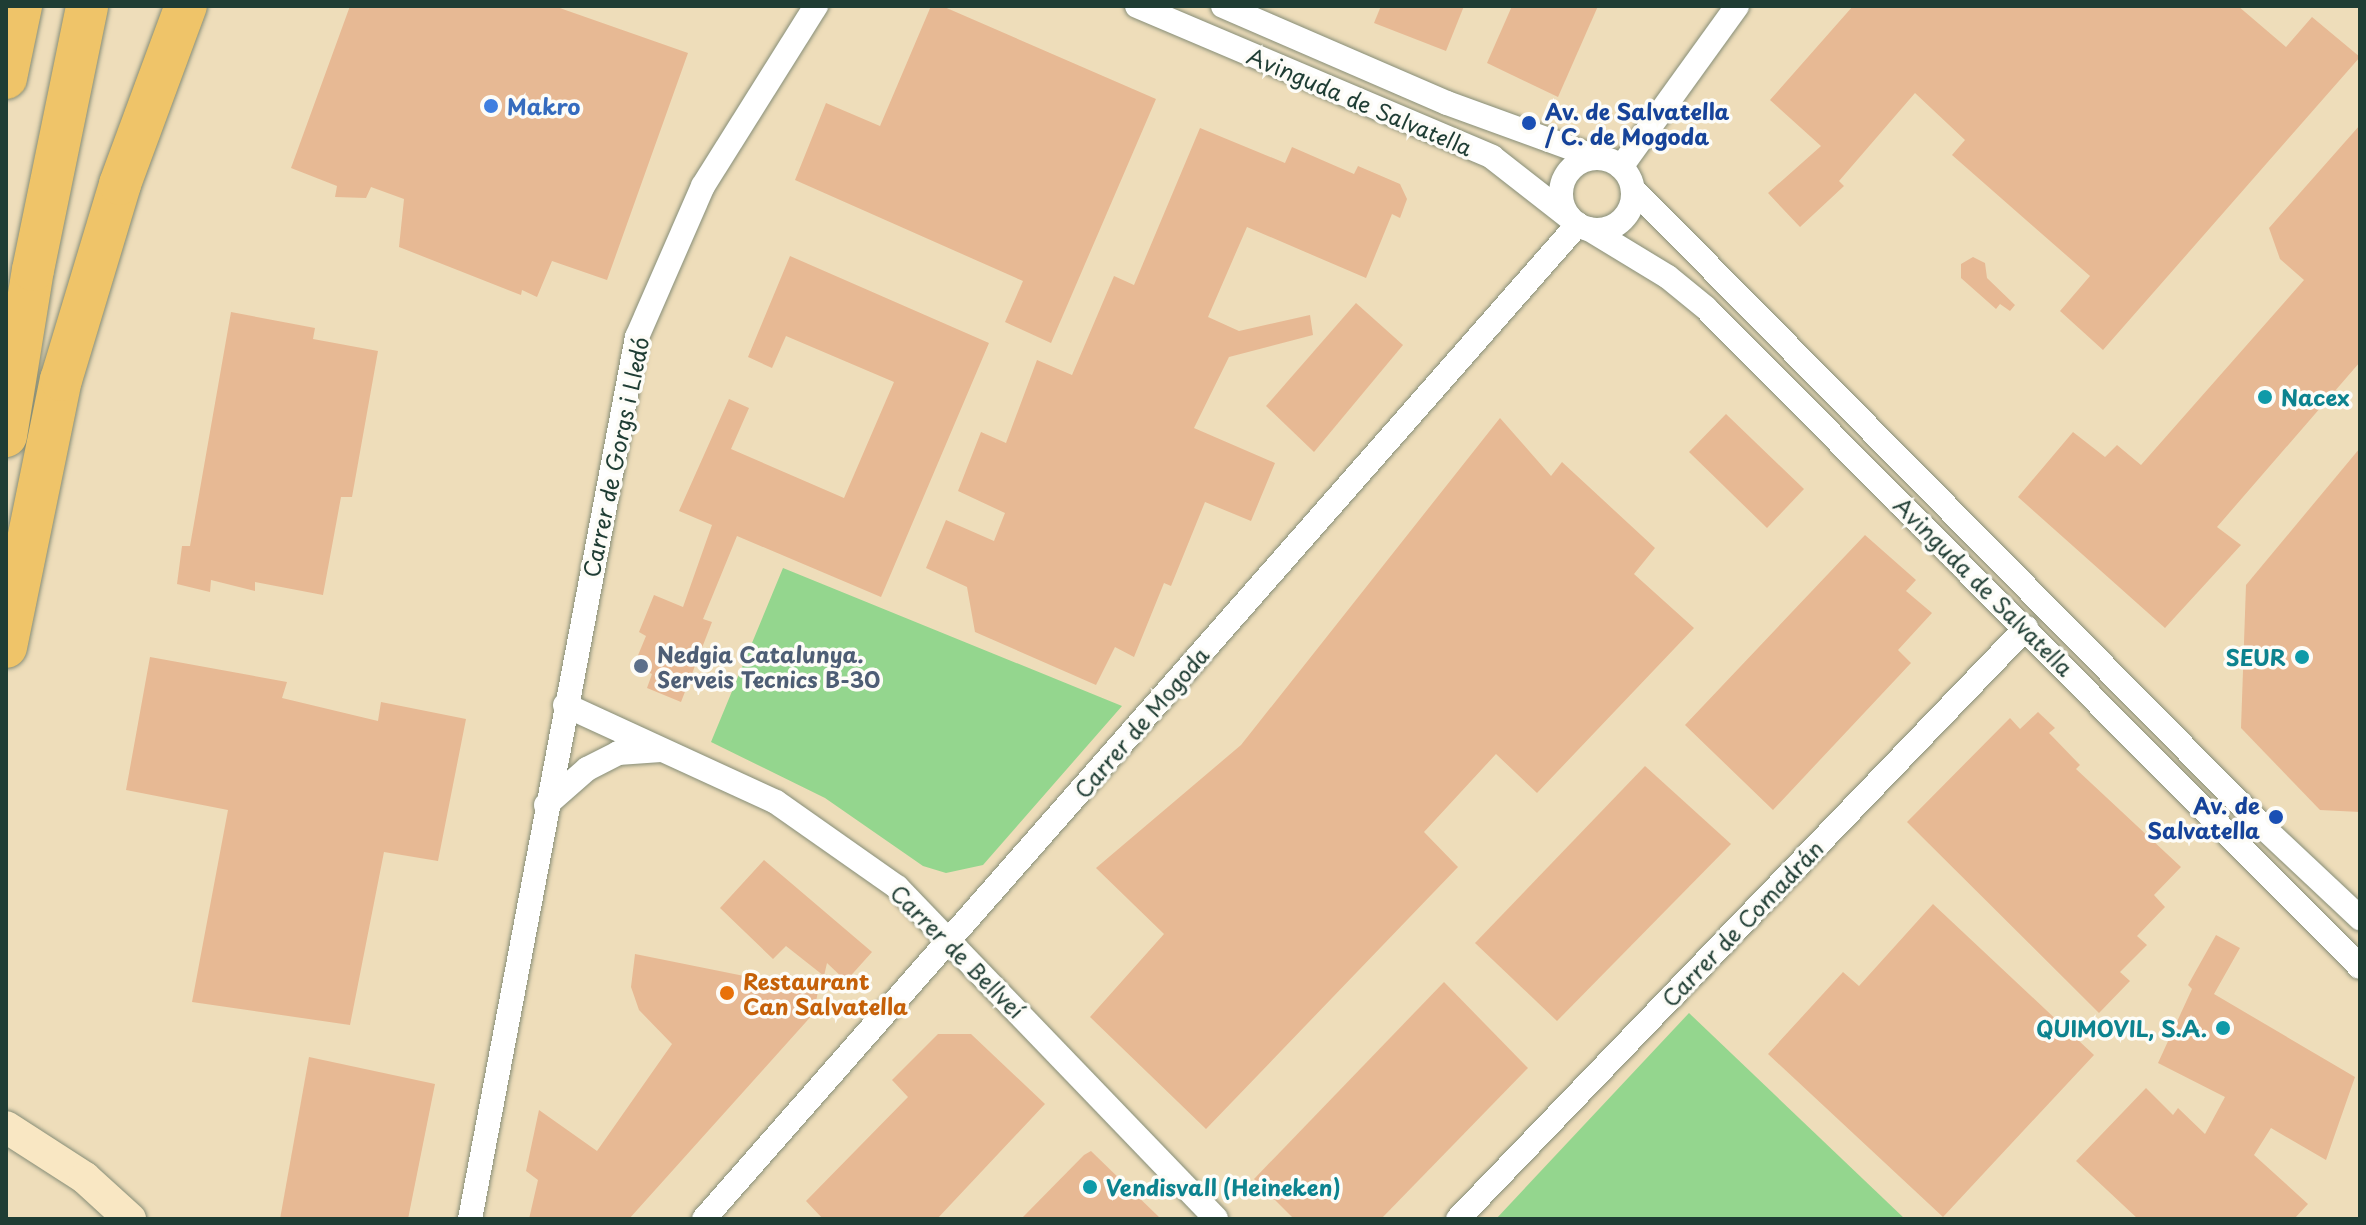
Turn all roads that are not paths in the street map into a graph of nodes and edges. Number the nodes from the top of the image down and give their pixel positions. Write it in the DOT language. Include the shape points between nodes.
graph roads {
  1 [pos="21,6"];
  2 [pos="87,6"];
  3 [pos="186,6"];
  4 [pos="816,6"];
  5 [pos="1137,6"];
  6 [pos="1223,6"];
  7 [pos="1737,6"];
  8 [pos="6,78"];
  9 [pos="1595,157"];
  10 [pos="1621,167"];
  11 [pos="1633,189"];
  12 [pos="1579,224"];
  13 [pos="6,436"];
  14 [pos="2026,628"];
  15 [pos="6,647"];
  16 [pos="565,705"];
  17 [pos="667,749"];
  18 [pos="546,805"];
  19 [pos="2358,916"];
  20 [pos="950,939"];
  21 [pos="2360,967"];
  22 [pos="15,1132"];
  23 [pos="85,1178"];
  24 [pos="104,1219"];
  25 [pos="130,1219"];
  26 [pos="152,1219"];
  27 [pos="470,1219"];
  28 [pos="704,1219"];
  29 [pos="1216,1219"];
  30 [pos="1458,1219"];
  1 -- 8 [label="highway"];
  2 -- 13 [label="highway" via="33,270"];
  3 -- 15 [label="highway" via="120,184 65,367"];
  4 -- 16 [label="street, Carrer de Gorgs i Lledó" via="703,186 637,337"];
  5 -- 12 [label="street, Avinguda de Salvatella" via="1492,157"];
  6 -- 9 [label="street, Avinguda de Salvatella" via="1447,103"];
  7 -- 10 [label="street"];
  9 -- 10 [label="street"];
  9 -- 12 [label="street" via="1583,160 1564,179 1561,195"];
  10 -- 11 [label="street"];
  11 -- 12 [label="street" via="1625,217 1603,229"];
  11 -- 19 [label="street, Avinguda de Salvatella"];
  12 -- 14 [label="street, Avinguda de Salvatella" via="1668,277 1706,308"];
  12 -- 20 [label="street, Carrer de Mogoda"];
  14 -- 21 [label="street, Avinguda de Salvatella"];
  14 -- 30 [label="street, Carrer de Comadrán"];
  16 -- 17 [label="street, Carrer de Bellveí"];
  16 -- 18 [label="street, Carrer de Gorgs i Lledó"];
  17 -- 18 [label="street" via="618,753 587,769"];
  17 -- 20 [label="street, Carrer de Bellveí" via="776,802 897,887"];
  18 -- 27 [label="street, Carrer de Gorgs i Lledó"];
  20 -- 28 [label="street, Carrer de Mogoda"];
  20 -- 29 [label="street, Carrer de Bellveí"];
  22 -- 23 [label="main road"];
  22 -- 24 [label="main road"];
  23 -- 25 [label="main road"];
  23 -- 26 [label="main road"];
}
